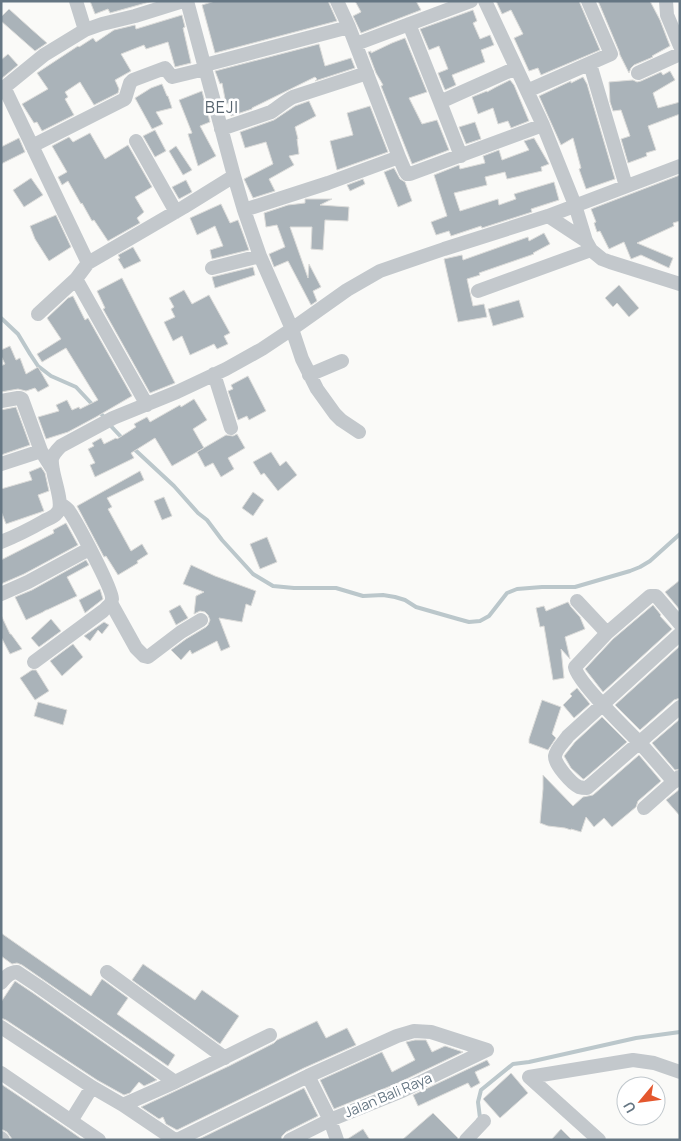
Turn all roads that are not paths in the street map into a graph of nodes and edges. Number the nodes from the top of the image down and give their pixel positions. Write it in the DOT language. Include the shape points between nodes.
graph roads {
  1 [pos="76,1"];
  2 [pos="183,1"];
  3 [pos="187,1"];
  4 [pos="336,1"];
  5 [pos="471,1"];
  6 [pos="485,1"];
  7 [pos="588,1"];
  8 [pos="666,1"];
  9 [pos="409,24"];
  10 [pos="349,27"];
  11 [pos="85,30"];
  12 [pos="356,44"];
  13 [pos="679,45"];
  14 [pos="590,64"];
  15 [pos="205,67"];
  16 [pos="516,68"];
  17 [pos="367,73"];
  18 [pos="638,73"];
  19 [pos="3,89"];
  20 [pos="527,91"];
  21 [pos="440,102"];
  22 [pos="543,125"];
  23 [pos="221,129"];
  24 [pos="136,141"];
  25 [pos="32,146"];
  26 [pos="461,156"];
  27 [pos="399,157"];
  28 [pos="680,166"];
  29 [pos="234,176"];
  30 [pos="626,186"];
  31 [pos="575,205"];
  32 [pos="244,210"];
  33 [pos="176,212"];
  34 [pos="548,216"];
  35 [pos="588,246"];
  36 [pos="260,256"];
  37 [pos="88,263"];
  38 [pos="212,268"];
  39 [pos="76,279"];
  40 [pos="680,284"];
  41 [pos="478,291"];
  42 [pos="38,314"];
  43 [pos="292,329"];
  44 [pos="342,361"];
  45 [pos="214,374"];
  46 [pos="310,374"];
  47 [pos="1,401"];
  48 [pos="147,405"];
  49 [pos="231,428"];
  50 [pos="359,432"];
  51 [pos="41,451"];
  52 [pos="1,464"];
  53 [pos="52,470"];
  54 [pos="60,504"];
  55 [pos="1,542"];
  56 [pos="89,549"];
  57 [pos="1,594"];
  58 [pos="577,601"];
  59 [pos="111,603"];
  60 [pos="200,620"];
  61 [pos="680,624"];
  62 [pos="607,633"];
  63 [pos="680,634"];
  64 [pos="34,662"];
  65 [pos="602,704"];
  66 [pos="680,707"];
  67 [pos="639,743"];
  68 [pos="677,780"];
  69 [pos="644,808"];
  70 [pos="106,972"];
  71 [pos="1,983"];
  72 [pos="1,1027"];
  73 [pos="270,1036"];
  74 [pos="225,1058"];
  75 [pos="680,1072"];
  76 [pos="1,1073"];
  77 [pos="308,1076"];
  78 [pos="175,1082"];
  79 [pos="92,1088"];
  80 [pos="123,1105"];
  81 [pos="330,1120"];
  82 [pos="71,1121"];
  83 [pos="484,1121"];
  84 [pos="99,1140"];
  85 [pos="176,1140"];
  86 [pos="290,1140"];
  87 [pos="338,1140"];
  88 [pos="466,1140"];
  89 [pos="599,1140"];
  1 -- 11 [label="street"];
  2 -- 11 [label="street"];
  3 -- 15 [label="street"];
  4 -- 10 [label="street"];
  5 -- 9 [label="street"];
  6 -- 16 [label="street"];
  7 -- 14 [label="street" via="612,53"];
  8 -- 13 [label="street" via="667,15"];
  9 -- 12 [label="street"];
  9 -- 21 [label="street"];
  10 -- 12 [label="street"];
  10 -- 15 [label="street"];
  11 -- 19 [label="street" via="44,55"];
  12 -- 17 [label="street"];
  13 -- 18 [label="street"];
  14 -- 20 [label="street"];
  14 -- 30 [label="street"];
  15 -- 23 [label="street"];
  15 -- 25 [label="street" via="172,77 165,68 133,80 125,99"];
  16 -- 20 [label="street"];
  16 -- 21 [label="street"];
  17 -- 23 [label="street" via="293,96 271,112"];
  17 -- 27 [label="street"];
  19 -- 25 [label="street"];
  20 -- 22 [label="street"];
  21 -- 26 [label="street"];
  22 -- 26 [label="street"];
  22 -- 31 [label="street"];
  23 -- 29 [label="street"];
  24 -- 33 [label="street"];
  25 -- 37 [label="street"];
  26 -- 27 [label="street" via="410,174 405,171"];
  27 -- 32 [label="street"];
  28 -- 30 [label="street"];
  29 -- 32 [label="street"];
  29 -- 33 [label="street"];
  30 -- 31 [label="street"];
  31 -- 34 [label="street"];
  31 -- 35 [label="street"];
  32 -- 36 [label="street"];
  33 -- 37 [label="street"];
  34 -- 35 [label="street"];
  34 -- 43 [label="street" via="380,271"];
  35 -- 40 [label="street" via="610,262"];
  35 -- 41 [label="street"];
  36 -- 38 [label="street"];
  36 -- 43 [label="street"];
  37 -- 39 [label="street"];
  39 -- 42 [label="street"];
  39 -- 48 [label="street"];
  43 -- 45 [label="street"];
  43 -- 46 [label="street"];
  44 -- 46 [label="street"];
  45 -- 48 [label="street"];
  45 -- 49 [label="street"];
  46 -- 50 [label="street" via="335,414"];
  47 -- 51 [label="street" via="22,399"];
  48 -- 53 [label="street" via="113,418 60,446 52,459"];
  51 -- 52 [label="street"];
  51 -- 53 [label="street"];
  53 -- 54 [label="street"];
  54 -- 55 [label="street" via="56,514"];
  54 -- 56 [label="street" via="69,512"];
  56 -- 57 [label="street"];
  56 -- 59 [label="street" via="110,590"];
  58 -- 62 [label="street"];
  59 -- 60 [label="street" via="136,648 144,656 152,654"];
  59 -- 64 [label="street"];
  61 -- 62 [label="street" via="656,596 650,596"];
  62 -- 65 [label="street" via="575,667"];
  63 -- 65 [label="street"];
  65 -- 67 [label="street"];
  65 -- 67 [label="street" via="568,736 554,758 573,783 587,788"];
  66 -- 67 [label="street"];
  67 -- 68 [label="street"];
  68 -- 69 [label="street"];
  70 -- 74 [label="street"];
  71 -- 78 [label="street" via="17,972"];
  72 -- 79 [label="street"];
  73 -- 74 [label="street"];
  74 -- 78 [label="street"];
  75 -- 89 [label="street" via="632,1060 529,1077"];
  76 -- 82 [label="street"];
  77 -- 81 [label="street"];
  77 -- 81 [label="street, Jalan Bali Raya" via="414,1031 431,1032 487,1050 402,1091"];
  77 -- 85 [label="street"];
  78 -- 80 [label="street"];
  79 -- 80 [label="street"];
  79 -- 82 [label="street"];
  80 -- 85 [label="street"];
  81 -- 86 [label="street, Jalan Bali Raya"];
  81 -- 87 [label="street"];
  82 -- 84 [label="street"];
  83 -- 88 [label="street"];
}
